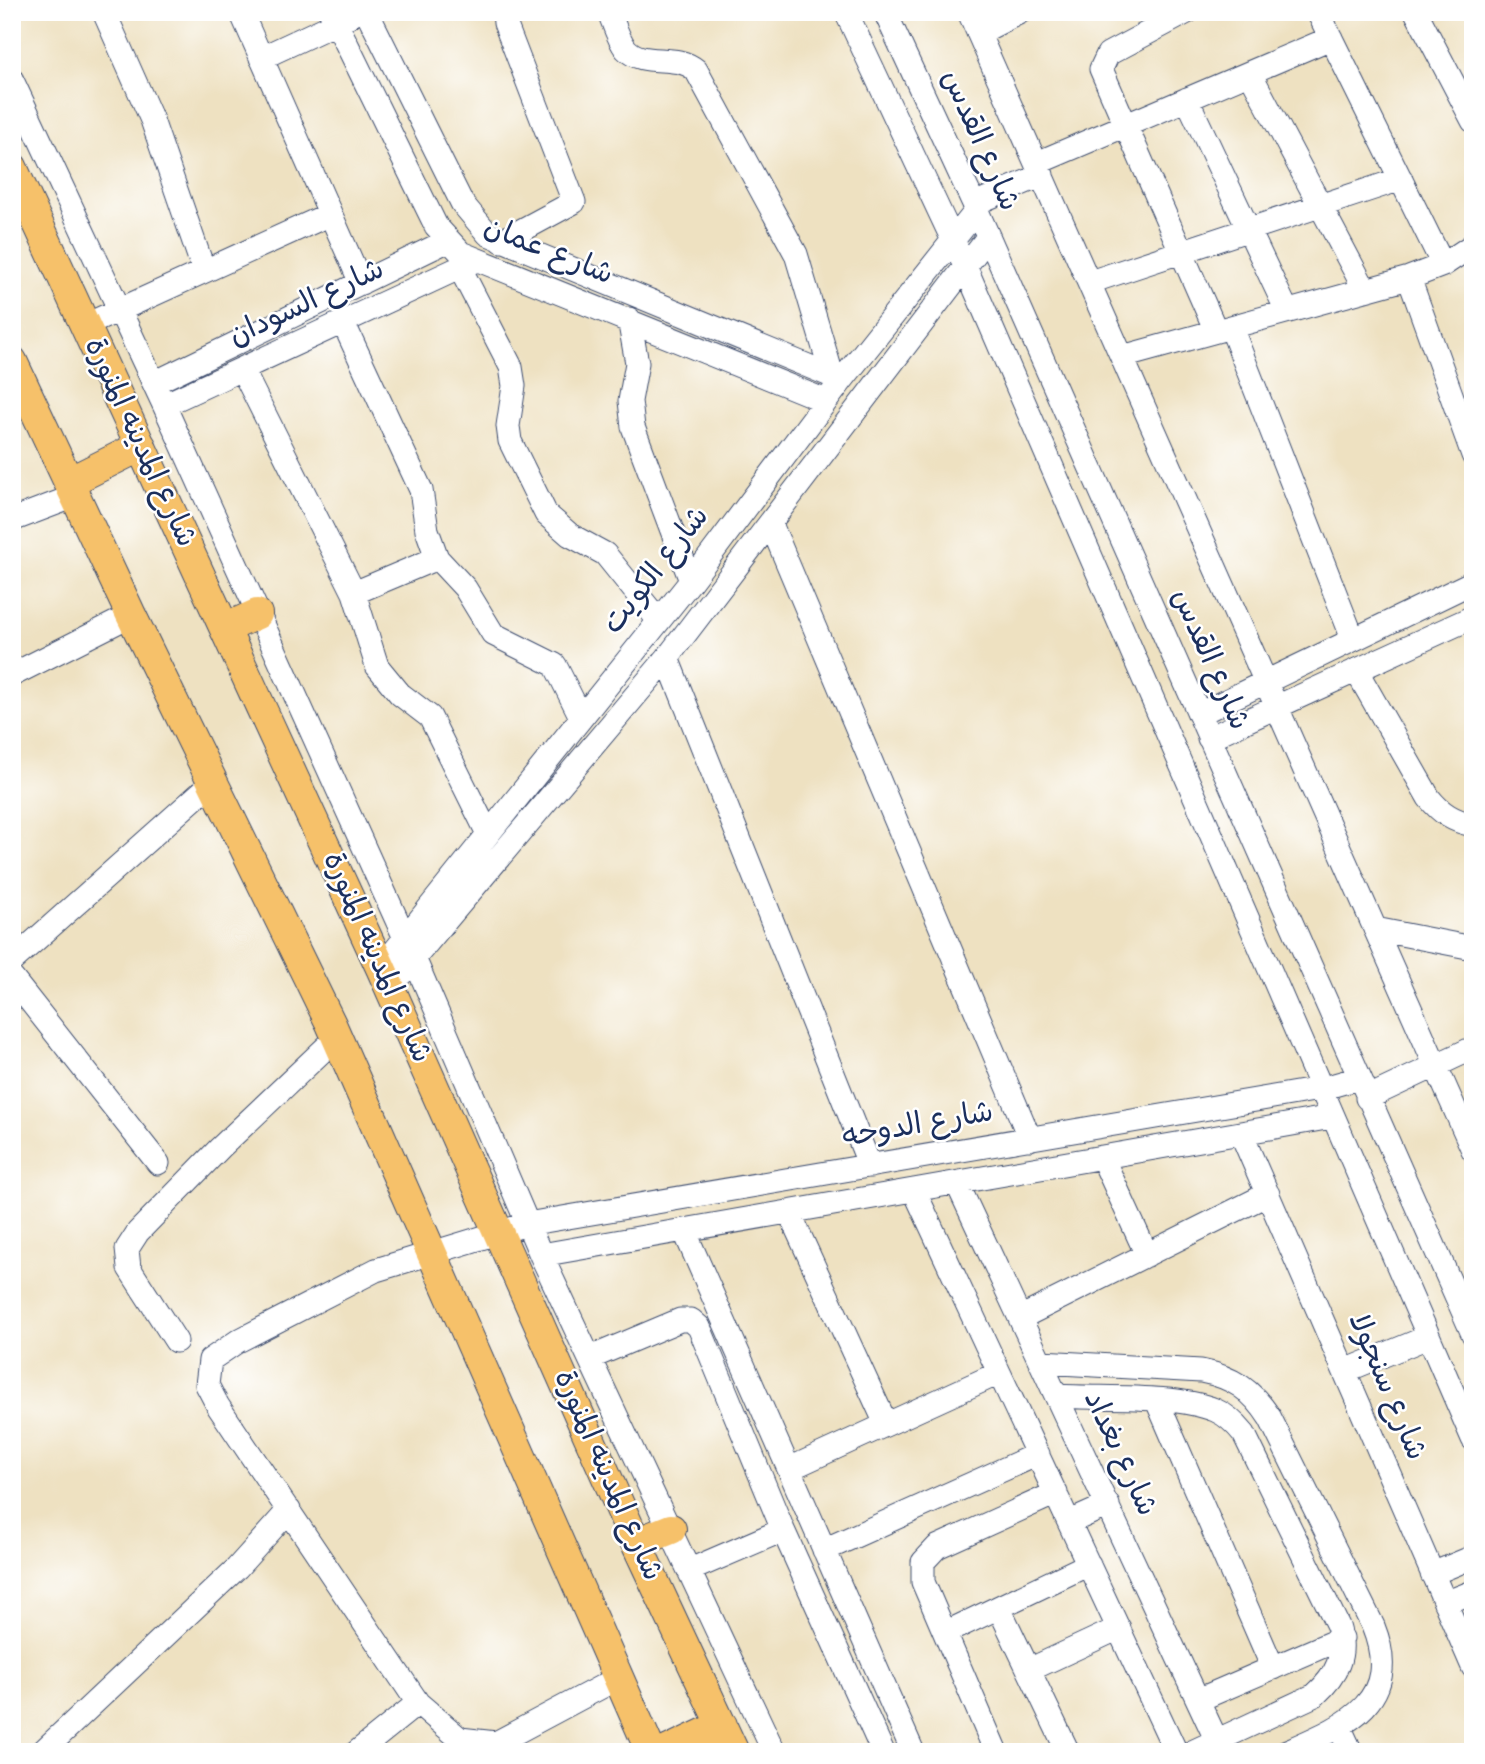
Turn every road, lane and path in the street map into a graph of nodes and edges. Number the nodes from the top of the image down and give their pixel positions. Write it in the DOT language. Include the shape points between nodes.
graph roads {
  1 [pos="104,12"];
  2 [pos="241,12"];
  3 [pos="358,12"];
  4 [pos="367,12"];
  5 [pos="504,12"];
  6 [pos="609,12"];
  7 [pos="846,12"];
  8 [pos="885,12"];
  9 [pos="969,12"];
  10 [pos="1020,12"];
  11 [pos="1187,12"];
  12 [pos="1318,12"];
  13 [pos="1416,12"];
  14 [pos="334,18"];
  15 [pos="979,33"];
  16 [pos="1332,38"];
  17 [pos="261,58"];
  18 [pos="1250,73"];
  19 [pos="12,80"];
  20 [pos="1187,100"];
  21 [pos="1473,121"];
  22 [pos="1124,126"];
  23 [pos="12,167"];
  24 [pos="1040,169"];
  25 [pos="1401,179"];
  26 [pos="1321,206"];
  27 [pos="976,207"];
  28 [pos="330,214"];
  29 [pos="1249,229"];
  30 [pos="988,237"];
  31 [pos="447,241"];
  32 [pos="502,241"];
  33 [pos="953,241"];
  34 [pos="1473,244"];
  35 [pos="525,251"];
  36 [pos="1181,252"];
  37 [pos="468,264"];
  38 [pos="1443,264"];
  39 [pos="965,266"];
  40 [pos="204,271"];
  41 [pos="517,276"];
  42 [pos="1409,278"];
  43 [pos="1090,282"];
  44 [pos="360,283"];
  45 [pos="1365,290"];
  46 [pos="118,310"];
  47 [pos="1287,311"];
  48 [pos="629,319"];
  49 [pos="343,323"];
  50 [pos="84,326"];
  51 [pos="1224,329"];
  52 [pos="1122,357"];
  53 [pos="12,361"];
  54 [pos="242,369"];
  55 [pos="837,377"];
  56 [pos="154,383"];
  57 [pos="826,401"];
  58 [pos="164,405"];
  59 [pos="141,446"];
  60 [pos="1473,455"];
  61 [pos="72,489"];
  62 [pos="12,520"];
  63 [pos="771,524"];
  64 [pos="437,558"];
  65 [pos="697,573"];
  66 [pos="1473,582"];
  67 [pos="726,584"];
  68 [pos="354,593"];
  69 [pos="257,614"];
  70 [pos="131,615"];
  71 [pos="1473,617"];
  72 [pos="659,621"];
  73 [pos="226,628"];
  74 [pos="1353,639"];
  75 [pos="667,658"];
  76 [pos="1356,670"];
  77 [pos="12,675"];
  78 [pos="1264,682"];
  79 [pos="1276,707"];
  80 [pos="1199,715"];
  81 [pos="582,717"];
  82 [pos="1209,738"];
  83 [pos="214,781"];
  84 [pos="1473,825"];
  85 [pos="488,834"];
  86 [pos="1375,929"];
  87 [pos="409,948"];
  88 [pos="1473,948"];
  89 [pos="12,961"];
  90 [pos="1313,972"];
  91 [pos="386,977"];
  92 [pos="12,978"];
  93 [pos="1276,989"];
  94 [pos="337,1037"];
  95 [pos="1473,1048"];
  96 [pos="1436,1067"];
  97 [pos="1363,1088"];
  98 [pos="1320,1089"];
  99 [pos="1332,1117"];
  100 [pos="1241,1133"];
  101 [pos="1030,1139"];
  102 [pos="962,1150"];
  103 [pos="1473,1150"];
  104 [pos="1102,1157"];
  105 [pos="158,1163"];
  106 [pos="870,1166"];
  107 [pos="963,1181"];
  108 [pos="914,1190"];
  109 [pos="1268,1194"];
  110 [pos="789,1212"];
  111 [pos="527,1224"];
  112 [pos="684,1230"];
  113 [pos="497,1233"];
  114 [pos="432,1252"];
  115 [pos="541,1255"];
  116 [pos="1147,1255"];
  117 [pos="1020,1318"];
  118 [pos="1473,1334"];
  119 [pos="1428,1337"];
  120 [pos="176,1341"];
  121 [pos="590,1358"];
  122 [pos="1042,1362"];
  123 [pos="1345,1371"];
  124 [pos="999,1373"];
  125 [pos="1058,1396"];
  126 [pos="1258,1399"];
  127 [pos="1157,1401"];
  128 [pos="1232,1420"];
  129 [pos="886,1424"];
  130 [pos="1473,1439"];
  131 [pos="1038,1454"];
  132 [pos="789,1469"];
  133 [pos="1056,1493"];
  134 [pos="1108,1505"];
  135 [pos="289,1510"];
  136 [pos="1070,1522"];
  137 [pos="671,1529"];
  138 [pos="783,1530"];
  139 [pos="636,1543"];
  140 [pos="824,1550"];
  141 [pos="1473,1557"];
  142 [pos="1089,1564"];
  143 [pos="690,1570"];
  144 [pos="1432,1574"];
  145 [pos="1473,1592"];
  146 [pos="1445,1603"];
  147 [pos="999,1608"];
  148 [pos="1119,1628"];
  149 [pos="945,1633"];
  150 [pos="1342,1638"];
  151 [pos="1473,1667"];
  152 [pos="1273,1668"];
  153 [pos="1029,1670"];
  154 [pos="618,1678"];
  155 [pos="1198,1700"];
  156 [pos="418,1703"];
  157 [pos="722,1725"];
  158 [pos="1340,1728"];
  159 [pos="1220,1747"];
  160 [pos="878,1750"];
  161 [pos="42,1752"];
  162 [pos="357,1752"];
  163 [pos="651,1752"];
  164 [pos="665,1752"];
  165 [pos="734,1752"];
  166 [pos="774,1752"];
  167 [pos="913,1752"];
  168 [pos="996,1752"];
  169 [pos="1068,1752"];
  170 [pos="1177,1752"];
  171 [pos="1192,1752"];
  172 [pos="1285,1752"];
  173 [pos="1351,1752"];
  1 -- 40 [label="street" via="152,120"];
  2 -- 17 [label="street"];
  3 -- 14 [label="street"];
  4 -- 32 [label="street, شارع عمان" via="462,203 473,219"];
  5 -- 32 [label="street" via="573,202"];
  6 -- 55 [label="street" via="630,52 643,58 676,59 696,70 796,254"];
  7 -- 33 [label="street"];
  8 -- 27 [label="street, شارع القدس"];
  9 -- 15 [label="street, شارع القدس"];
  10 -- 15 [label="street"];
  11 -- 22 [label="street" via="1102,61 1103,78"];
  12 -- 16 [label="street"];
  13 -- 21 [label="street"];
  14 -- 17 [label="street"];
  14 -- 31 [label="street, شارع عمان"];
  15 -- 24 [label="street, شارع القدس"];
  16 -- 18 [label="street"];
  16 -- 25 [label="street"];
  17 -- 28 [label="street"];
  18 -- 20 [label="street"];
  18 -- 26 [label="street"];
  19 -- 46 [label="street"];
  20 -- 22 [label="street"];
  20 -- 29 [label="street"];
  22 -- 24 [label="street"];
  22 -- 36 [label="street"];
  23 -- 50 [label="main road, شارع المدينه المنورة"];
  24 -- 27 [label="street"];
  24 -- 43 [label="street, شارع القدس"];
  25 -- 26 [label="street"];
  25 -- 38 [label="street"];
  26 -- 29 [label="street"];
  26 -- 45 [label="street"];
  27 -- 30 [label="street, شارع القدس"];
  27 -- 33 [label="street, شارع الكويت"];
  28 -- 40 [label="street"];
  28 -- 44 [label="street"];
  29 -- 36 [label="street"];
  29 -- 47 [label="street"];
  30 -- 39 [label="street, شارع الكويت"];
  30 -- 80 [label="street, شارع القدس"];
  31 -- 37 [label="street, شارع عمان"];
  31 -- 44 [label="street, شارع السودان"];
  32 -- 35 [label="street, شارع عمان"];
  33 -- 39 [label="street"];
  33 -- 55 [label="street, شارع الكويت"];
  34 -- 38 [label="street"];
  35 -- 41 [label="street"];
  35 -- 55 [label="street, شارع عمان"];
  36 -- 43 [label="street"];
  36 -- 51 [label="street"];
  37 -- 41 [label="street, شارع عمان"];
  37 -- 49 [label="street, شارع السودان"];
  37 -- 72 [label="street" via="511,367 510,441 547,514 570,535 605,554"];
  38 -- 42 [label="street"];
  39 -- 63 [label="street, شارع الكويت"];
  39 -- 93 [label="street"];
  40 -- 46 [label="street"];
  41 -- 48 [label="street, شارع عمان"];
  42 -- 45 [label="street"];
  42 -- 60 [label="street"];
  43 -- 52 [label="street, شارع القدس"];
  44 -- 56 [label="street, شارع السودان"];
  45 -- 47 [label="street"];
  46 -- 50 [label="street"];
  46 -- 56 [label="street"];
  47 -- 51 [label="street"];
  48 -- 57 [label="street, شارع عمان"];
  48 -- 65 [label="street" via="637,363 630,401 633,427"];
  49 -- 54 [label="street, شارع السودان"];
  49 -- 64 [label="street" via="418,483"];
  50 -- 59 [label="main road, شارع المدينه المنورة"];
  51 -- 52 [label="street"];
  51 -- 74 [label="street"];
  52 -- 78 [label="street, شارع القدس"];
  53 -- 61 [label="main road"];
  54 -- 58 [label="street, شارع السودان"];
  54 -- 68 [label="street"];
  55 -- 57 [label="street, شارع الكويت"];
  56 -- 58 [label="street"];
  57 -- 65 [label="street, شارع الكويت"];
  58 -- 69 [label="street"];
  59 -- 61 [label="main road"];
  59 -- 73 [label="main road, شارع المدينه المنورة"];
  61 -- 62 [label="street"];
  61 -- 70 [label="main road"];
  63 -- 67 [label="street, شارع الكويت"];
  63 -- 101 [label="street"];
  64 -- 68 [label="street"];
  64 -- 81 [label="street" via="464,588 493,634 555,665"];
  65 -- 67 [label="street"];
  65 -- 72 [label="street, شارع الكويت"];
  66 -- 74 [label="street"];
  67 -- 75 [label="street, شارع الكويت"];
  68 -- 85 [label="street" via="377,666 400,694 430,717"];
  69 -- 73 [label="main road"];
  69 -- 87 [label="street"];
  70 -- 77 [label="street"];
  70 -- 83 [label="main road"];
  71 -- 76 [label="street"];
  72 -- 81 [label="street, شارع الكويت"];
  73 -- 91 [label="main road, شارع المدينه المنورة"];
  74 -- 78 [label="street"];
  75 -- 87 [label="street, شارع الكويت"];
  75 -- 106 [label="street"];
  76 -- 79 [label="street"];
  76 -- 84 [label="street" via="1429,798 1453,820"];
  78 -- 79 [label="street, شارع القدس"];
  78 -- 80 [label="street"];
  79 -- 82 [label="street"];
  79 -- 86 [label="street, شارع القدس"];
  80 -- 82 [label="street, شارع القدس"];
  81 -- 85 [label="street, شارع الكويت"];
  82 -- 90 [label="street, شارع القدس"];
  83 -- 89 [label="street"];
  83 -- 94 [label="main road"];
  85 -- 87 [label="street, شارع الكويت"];
  86 -- 88 [label="street"];
  86 -- 96 [label="street, شارع القدس"];
  87 -- 91 [label="street, شارع الكويت"];
  87 -- 111 [label="street"];
  90 -- 93 [label="street"];
  90 -- 97 [label="street, شارع القدس"];
  91 -- 113 [label="main road, شارع المدينه المنورة"];
  92 -- 105 [label="street"];
  93 -- 98 [label="street"];
  94 -- 114 [label="main road"];
  94 -- 120 [label="street" via="220,1148 127,1249 129,1268"];
  95 -- 96 [label="street, شارع الدوحه"];
  96 -- 97 [label="street, شارع الدوحه"];
  96 -- 103 [label="street, شارع القدس"];
  97 -- 98 [label="street, شارع الدوحه"];
  97 -- 118 [label="street, شارع القدس"];
  98 -- 99 [label="street"];
  98 -- 101 [label="street, شارع الدوحه"];
  99 -- 100 [label="street, شارع الدوحه"];
  99 -- 119 [label="street"];
  100 -- 104 [label="street, شارع الدوحه"];
  100 -- 109 [label="street, شارع سنجولا"];
  101 -- 102 [label="street, شارع الدوحه"];
  102 -- 106 [label="street, شارع الدوحه"];
  102 -- 107 [label="street, شارع بغداد"];
  104 -- 107 [label="street, شارع الدوحه"];
  104 -- 116 [label="street"];
  106 -- 111 [label="street, شارع الدوحه"];
  107 -- 108 [label="street, شارع الدوحه"];
  107 -- 117 [label="street, شارع بغداد"];
  108 -- 110 [label="street, شارع الدوحه"];
  108 -- 124 [label="street"];
  109 -- 116 [label="street"];
  109 -- 123 [label="street, شارع سنجولا"];
  110 -- 112 [label="street, شارع الدوحه"];
  110 -- 129 [label="street"];
  111 -- 113 [label="street, شارع الدوحه"];
  111 -- 115 [label="street"];
  112 -- 115 [label="street, شارع الدوحه"];
  112 -- 132 [label="street"];
  113 -- 114 [label="street, شارع الدوحه"];
  113 -- 139 [label="main road, شارع المدينه المنورة"];
  114 -- 135 [label="street, شارع الدوحه" via="338,1288 210,1360 207,1385 218,1406"];
  114 -- 154 [label="main road"];
  115 -- 121 [label="street"];
  116 -- 117 [label="street"];
  117 -- 122 [label="street, شارع بغداد"];
  119 -- 123 [label="street"];
  119 -- 130 [label="street"];
  121 -- 137 [label="street"];
  121 -- 138 [label="street" via="680,1320 695,1323"];
  122 -- 125 [label="street, شارع بغداد"];
  122 -- 126 [label="street" via="1201,1371 1232,1380"];
  123 -- 144 [label="street, شارع سنجولا"];
  124 -- 129 [label="street"];
  124 -- 131 [label="street"];
  125 -- 127 [label="street"];
  125 -- 134 [label="street, شارع بغداد"];
  126 -- 128 [label="street"];
  126 -- 158 [label="street" via="1379,1642 1382,1659 1375,1693 1365,1708"];
  127 -- 128 [label="street" via="1200,1406"];
  127 -- 152 [label="street"];
  128 -- 150 [label="street" via="1244,1434"];
  129 -- 132 [label="street"];
  131 -- 133 [label="street"];
  131 -- 140 [label="street"];
  132 -- 140 [label="street"];
  133 -- 136 [label="street"];
  133 -- 149 [label="street" via="929,1553 923,1562 923,1582"];
  134 -- 136 [label="street"];
  134 -- 155 [label="street, شارع بغداد"];
  135 -- 156 [label="street"];
  135 -- 161 [label="street" via="237,1568"];
  136 -- 142 [label="street"];
  137 -- 139 [label="main road"];
  137 -- 143 [label="street"];
  138 -- 143 [label="street"];
  138 -- 160 [label="street"];
  139 -- 157 [label="main road, شارع المدينه المنورة"];
  140 -- 167 [label="street"];
  141 -- 144 [label="street"];
  142 -- 147 [label="street"];
  142 -- 148 [label="street"];
  143 -- 166 [label="street"];
  144 -- 146 [label="street, شارع سنجولا"];
  145 -- 146 [label="street"];
  146 -- 151 [label="street, شارع سنجولا"];
  147 -- 149 [label="street"];
  147 -- 153 [label="street"];
  148 -- 153 [label="street"];
  148 -- 170 [label="street"];
  149 -- 168 [label="street"];
  150 -- 152 [label="street"];
  150 -- 159 [label="street" via="1339,1665 1315,1695"];
  152 -- 155 [label="street"];
  153 -- 169 [label="street"];
  154 -- 156 [label="street" via="496,1743 460,1739"];
  154 -- 163 [label="main road"];
  155 -- 159 [label="street, شارع بغداد"];
  156 -- 162 [label="street"];
  157 -- 164 [label="main road"];
  157 -- 165 [label="main road, شارع المدينه المنورة"];
  158 -- 172 [label="street"];
  158 -- 173 [label="street"];
  159 -- 171 [label="street"];
}
